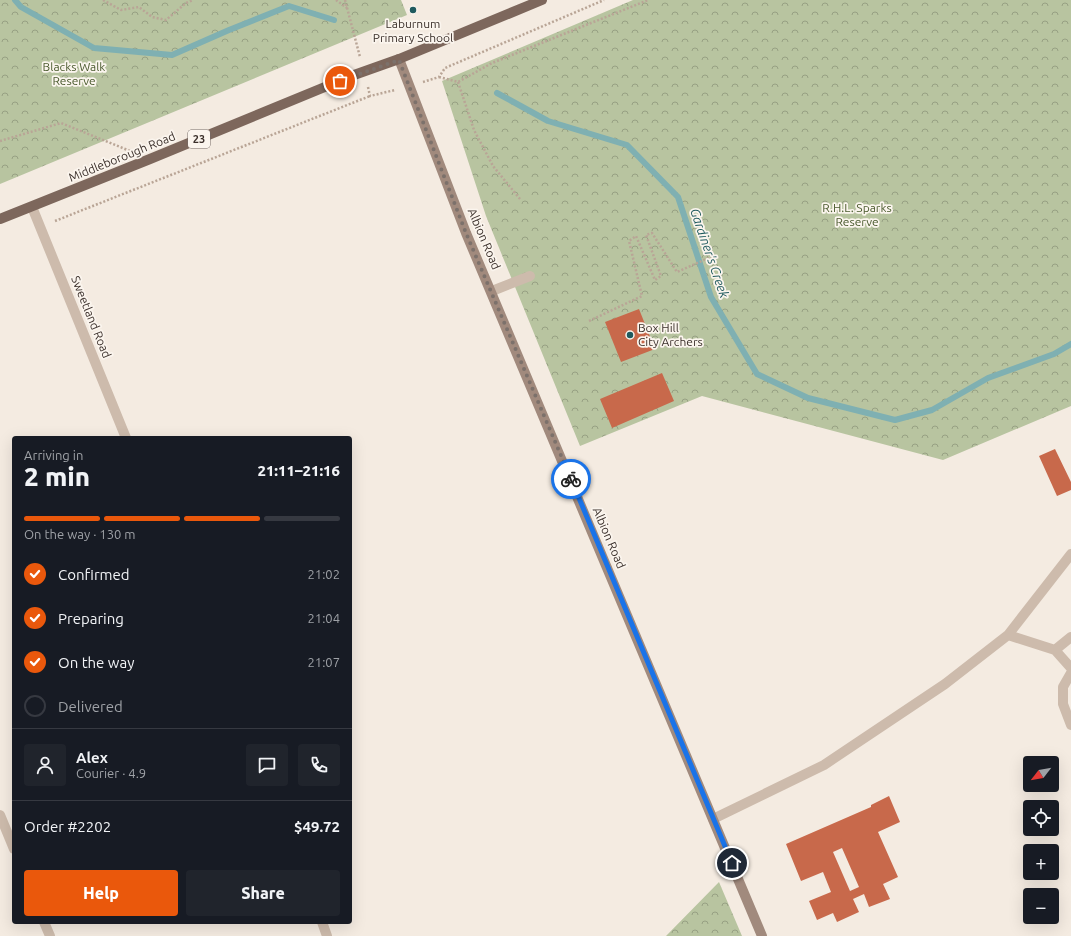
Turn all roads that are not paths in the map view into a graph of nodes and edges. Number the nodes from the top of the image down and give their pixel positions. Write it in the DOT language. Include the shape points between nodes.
graph roads {
  1 [pos="542,0"];
  2 [pos="399,60"];
  3 [pos="32,207"];
  4 [pos="0,219"];
  5 [pos="530,276"];
  6 [pos="492,291"];
  7 [pos="125,436"];
  8 [pos="1071,554"];
  9 [pos="1008,635"];
  10 [pos="1071,637"];
  11 [pos="1055,650"];
  12 [pos="1071,668"];
  13 [pos="1071,673"];
  14 [pos="1071,725"];
  15 [pos="0,815"];
  16 [pos="713,819"];
  17 [pos="12,844"];
  18 [pos="45,924"];
  19 [pos="323,924"];
  20 [pos="50,936"];
  21 [pos="327,936"];
  22 [pos="762,936"];
  1 -- 2 [label="main road, Middleborough Road / 23"];
  2 -- 3 [label="main road, Middleborough Road / 23"];
  2 -- 6 [label="street, Albion Road" via="466,233"];
  3 -- 4 [label="main road, Middleborough Road / 23"];
  3 -- 7 [label="street, Sweetland Road"];
  5 -- 6 [label="street"];
  6 -- 16 [label="street, Albion Road"];
  8 -- 9 [label="street"];
  9 -- 11 [label="street"];
  9 -- 16 [label="street" via="945,684 824,765"];
  10 -- 11 [label="street"];
  11 -- 12 [label="street"];
  13 -- 14 [label="street" via="1063,687 1063,704"];
  15 -- 17 [label="street"];
  16 -- 22 [label="street, Albion Road"];
  18 -- 20 [label="street"];
  19 -- 21 [label="street"];
}
